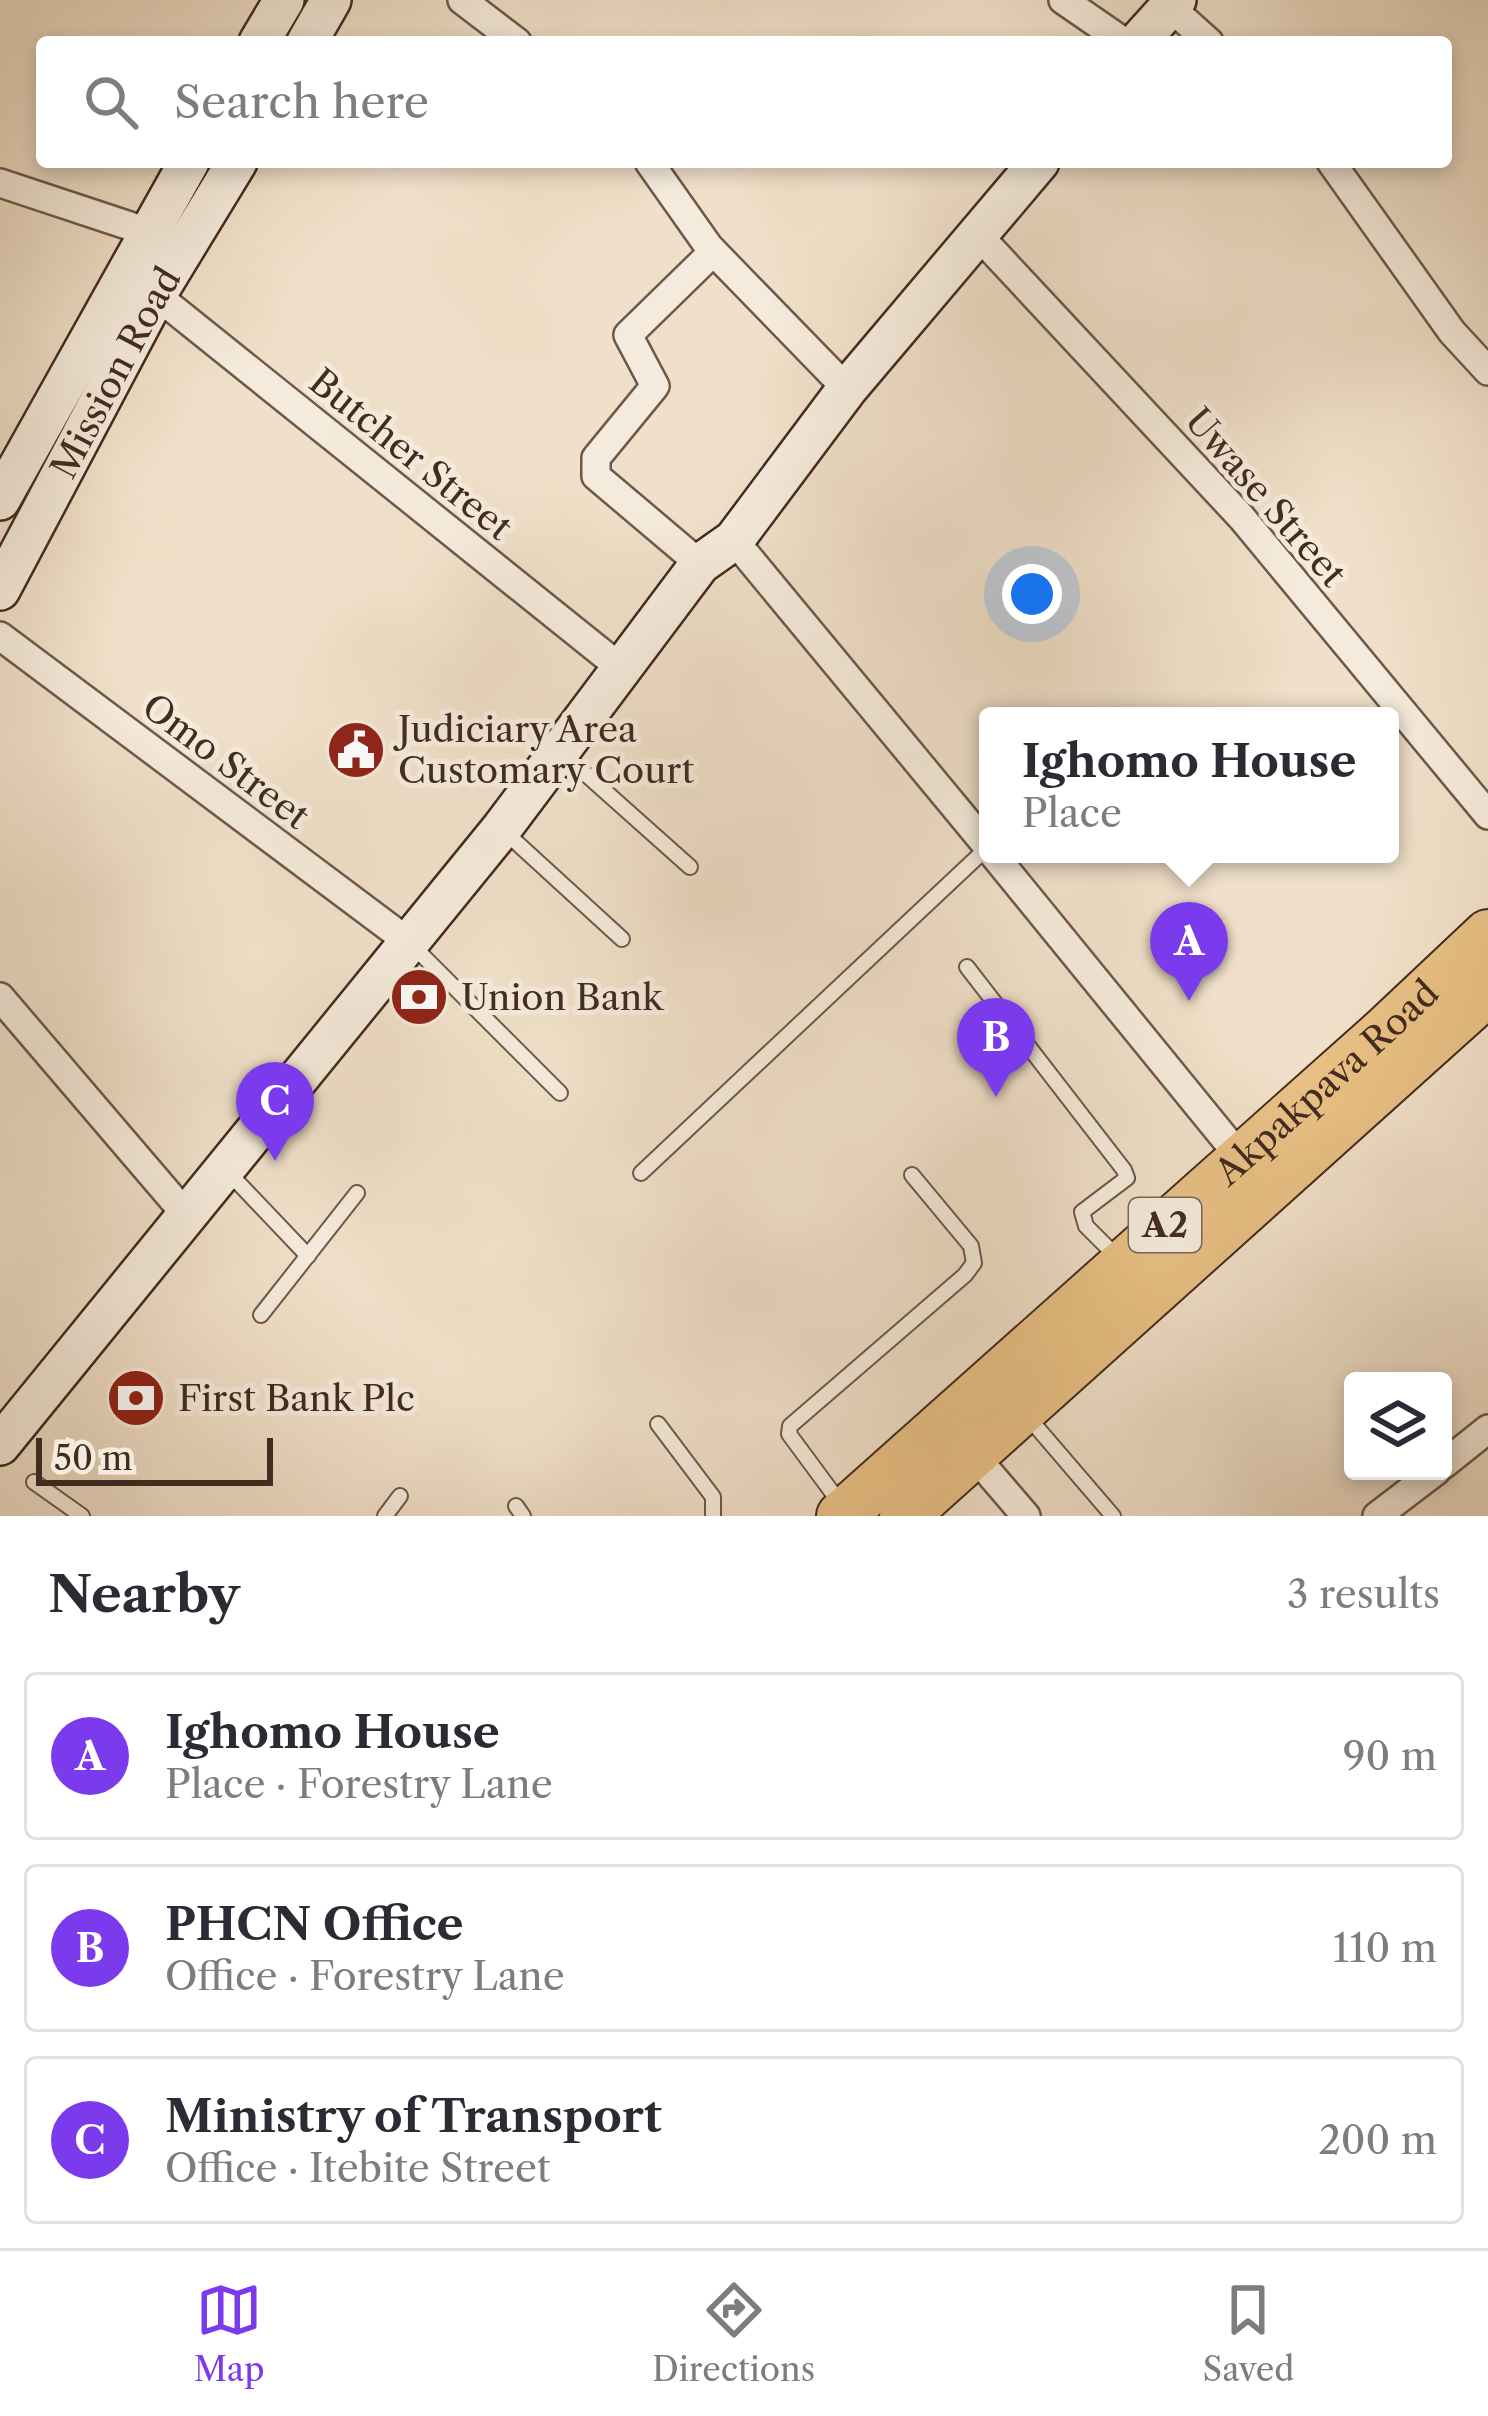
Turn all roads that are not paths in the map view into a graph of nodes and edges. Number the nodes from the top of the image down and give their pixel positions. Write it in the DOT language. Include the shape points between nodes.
graph roads {
  1 [pos="284,0"];
  2 [pos="331,0"];
  3 [pos="462,0"];
  4 [pos="1063,0"];
  5 [pos="1173,3"];
  6 [pos="263,36"];
  7 [pos="310,36"];
  8 [pos="510,36"];
  9 [pos="1115,36"];
  10 [pos="1143,36"];
  11 [pos="1203,36"];
  12 [pos="185,168"];
  13 [pos="233,168"];
  14 [pos="653,168"];
  15 [pos="1035,168"];
  16 [pos="1335,168"];
  17 [pos="0,183"];
  18 [pos="148,232"];
  19 [pos="979,236"];
  20 [pos="713,252"];
  21 [pos="155,295"];
  22 [pos="1488,371"];
  23 [pos="847,388"];
  24 [pos="0,500"];
  25 [pos="734,540"];
  26 [pos="700,564"];
  27 [pos="0,590"];
  28 [pos="0,636"];
  29 [pos="622,669"];
  30 [pos="1399,707"];
  31 [pos="1399,708"];
  32 [pos="562,752"];
  33 [pos="1488,815"];
  34 [pos="502,828"];
  35 [pos="979,837"];
  36 [pos="979,860"];
  37 [pos="1001,863"];
  38 [pos="690,867"];
  39 [pos="1488,934"];
  40 [pos="622,939"];
  41 [pos="410,943"];
  42 [pos="968,968"];
  43 [pos="1488,991"];
  44 [pos="0,997"];
  45 [pos="560,1093"];
  46 [pos="1240,1157"];
  47 [pos="225,1170"];
  48 [pos="641,1173"];
  49 [pos="912,1175"];
  50 [pos="357,1193"];
  51 [pos="188,1217"];
  52 [pos="308,1256"];
  53 [pos="1123,1262"];
  54 [pos="261,1315"];
  55 [pos="1021,1409"];
  56 [pos="658,1424"];
  57 [pos="1488,1429"];
  58 [pos="0,1445"];
  59 [pos="972,1453"];
  60 [pos="1452,1458"];
  61 [pos="1424,1480"];
  62 [pos="34,1482"];
  63 [pos="400,1496"];
  64 [pos="844,1514"];
  65 [pos="82,1516"];
  66 [pos="385,1516"];
  67 [pos="713,1516"];
  68 [pos="904,1516"];
  69 [pos="1026,1516"];
  70 [pos="1113,1516"];
  71 [pos="1378,1516"];
  1 -- 6 [label="street"];
  2 -- 7 [label="street"];
  3 -- 8 [label="street"];
  4 -- 9 [label="street"];
  5 -- 10 [label="street"];
  5 -- 11 [label="street"];
  12 -- 18 [label="street, Mission Road"];
  13 -- 21 [label="street, Mission Road"];
  14 -- 20 [label="street"];
  15 -- 19 [label="street"];
  16 -- 22 [label="street"];
  17 -- 18 [label="street"];
  18 -- 24 [label="street, Mission Road"];
  19 -- 23 [label="street"];
  19 -- 30 [label="street, Uwase Street" via="1242,518"];
  20 -- 23 [label="street"];
  20 -- 26 [label="street" via="628,335 655,386 596,458 596,476"];
  21 -- 27 [label="street, Mission Road"];
  21 -- 29 [label="street, Butcher Street"];
  23 -- 25 [label="street"];
  25 -- 26 [label="street"];
  25 -- 35 [label="street"];
  26 -- 29 [label="street"];
  28 -- 41 [label="street, Omo Street"];
  29 -- 32 [label="street"];
  31 -- 33 [label="street, Uwase Street"];
  32 -- 34 [label="street"];
  32 -- 38 [label="lane"];
  34 -- 40 [label="lane"];
  34 -- 41 [label="street"];
  36 -- 48 [label="lane"];
  37 -- 46 [label="street"];
  39 -- 46 [label="highway, Akpakpava Road / A2"];
  41 -- 45 [label="lane"];
  41 -- 47 [label="street"];
  42 -- 53 [label="lane" via="1124,1170 1126,1178 1082,1211 1086,1226"];
  43 -- 55 [label="highway, Akpakpava Road / A2"];
  44 -- 51 [label="street"];
  46 -- 53 [label="highway, Akpakpava Road / A2"];
  47 -- 51 [label="street"];
  47 -- 52 [label="lane"];
  49 -- 64 [label="lane" via="971,1246 974,1263 790,1426"];
  50 -- 52 [label="lane"];
  51 -- 58 [label="street"];
  52 -- 54 [label="lane"];
  53 -- 64 [label="highway, Akpakpava Road / A2"];
  55 -- 59 [label="highway, Akpakpava Road / A2"];
  55 -- 70 [label="lane"];
  56 -- 67 [label="lane" via="713,1497"];
  57 -- 60 [label="street"];
  59 -- 68 [label="highway, Akpakpava Road / A2"];
  59 -- 69 [label="street"];
  61 -- 71 [label="street"];
  62 -- 65 [label="lane"];
  63 -- 66 [label="lane"];
}
